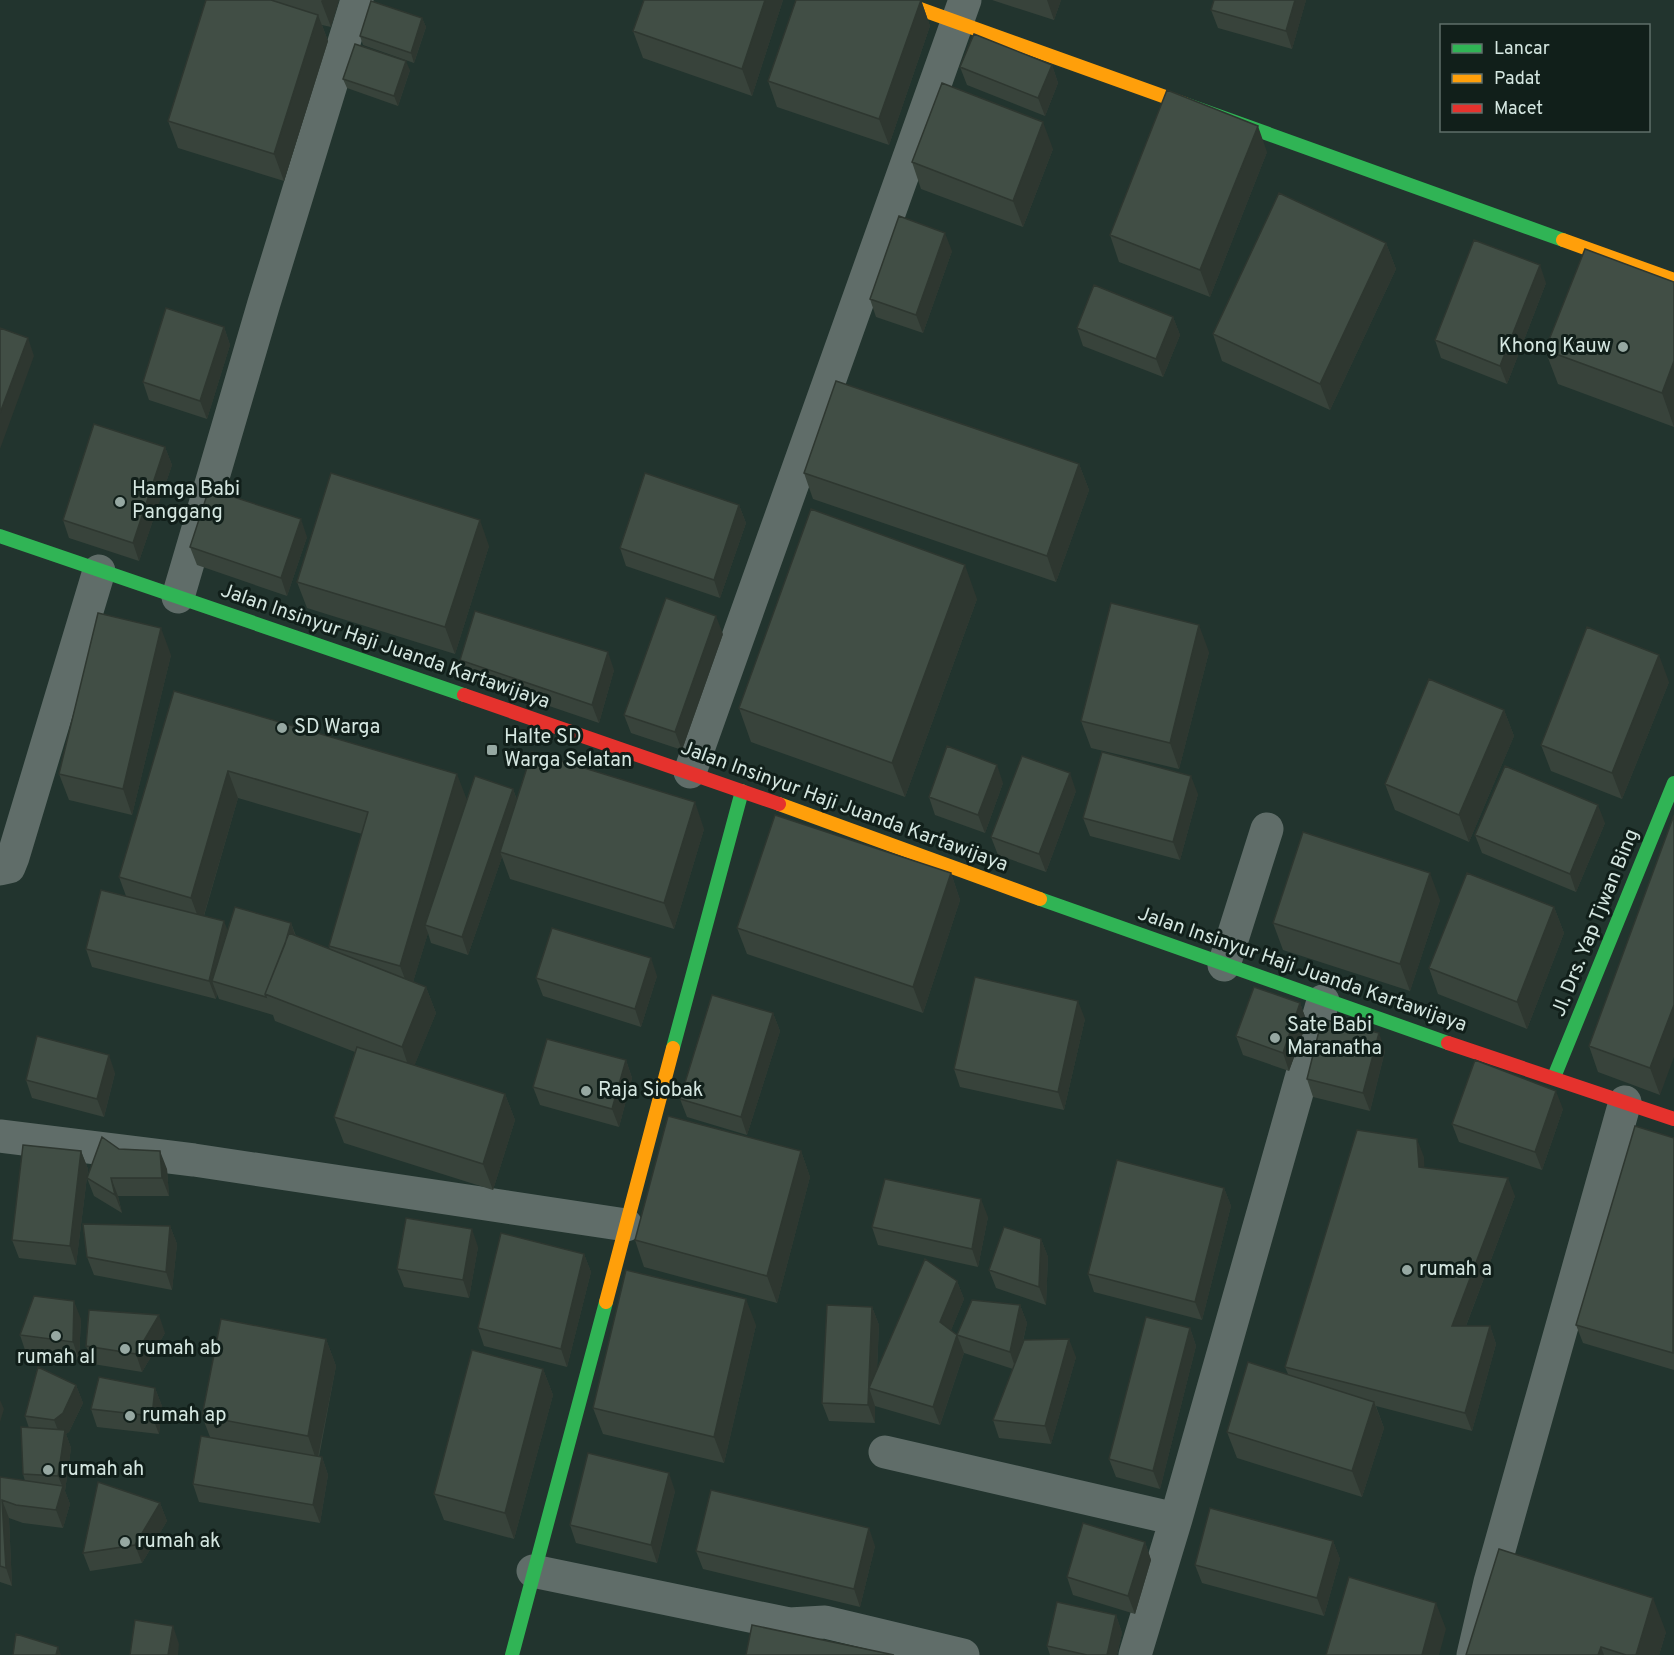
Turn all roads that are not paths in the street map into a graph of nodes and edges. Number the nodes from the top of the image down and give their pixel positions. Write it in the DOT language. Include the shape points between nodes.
graph roads {
  1 [pos="357,0"];
  2 [pos="895,0"];
  3 [pos="961,11"];
  4 [pos="1674,280"];
  5 [pos="0,536"];
  6 [pos="99,571"];
  7 [pos="178,597"];
  8 [pos="690,772"];
  9 [pos="1674,783"];
  10 [pos="742,791"];
  11 [pos="1267,830"];
  12 [pos="0,869"];
  13 [pos="1224,965"];
  14 [pos="1323,1001"];
  15 [pos="1554,1077"];
  16 [pos="1625,1102"];
  17 [pos="1674,1119"];
  18 [pos="0,1136"];
  19 [pos="626,1225"];
  20 [pos="885,1452"];
  21 [pos="1176,1519"];
  22 [pos="534,1571"];
  23 [pos="512,1655"];
  24 [pos="963,1655"];
  25 [pos="1135,1655"];
  26 [pos="1473,1655"];
  1 -- 7 [label="street"];
  2 -- 3 [label="street"];
  3 -- 4 [label="street"];
  3 -- 8 [label="street"];
  5 -- 6 [label="street, Jalan Insinyur Haji Juanda Kartawijaya"];
  6 -- 7 [label="street, Jalan Insinyur Haji Juanda Kartawijaya"];
  6 -- 12 [label="street" via="13,857 9,867"];
  7 -- 8 [label="street, Jalan Insinyur Haji Juanda Kartawijaya"];
  8 -- 10 [label="street, Jalan Insinyur Haji Juanda Kartawijaya"];
  9 -- 15 [label="street, Jl. Drs. Yap Tjwan Bing"];
  10 -- 13 [label="street, Jalan Insinyur Haji Juanda Kartawijaya"];
  10 -- 19 [label="street"];
  11 -- 13 [label="street"];
  13 -- 14 [label="street, Jalan Insinyur Haji Juanda Kartawijaya"];
  14 -- 15 [label="street, Jalan Insinyur Haji Juanda Kartawijaya"];
  14 -- 21 [label="street"];
  15 -- 16 [label="street, Jalan Insinyur Haji Juanda Kartawijaya"];
  16 -- 17 [label="street, Jalan Insinyur Haji Juanda Kartawijaya"];
  16 -- 26 [label="street"];
  18 -- 19 [label="street" via="195,1160"];
  19 -- 22 [label="street"];
  20 -- 21 [label="street"];
  21 -- 25 [label="street"];
  22 -- 23 [label="street"];
  22 -- 24 [label="street" via="789,1624 825,1622"];
}
